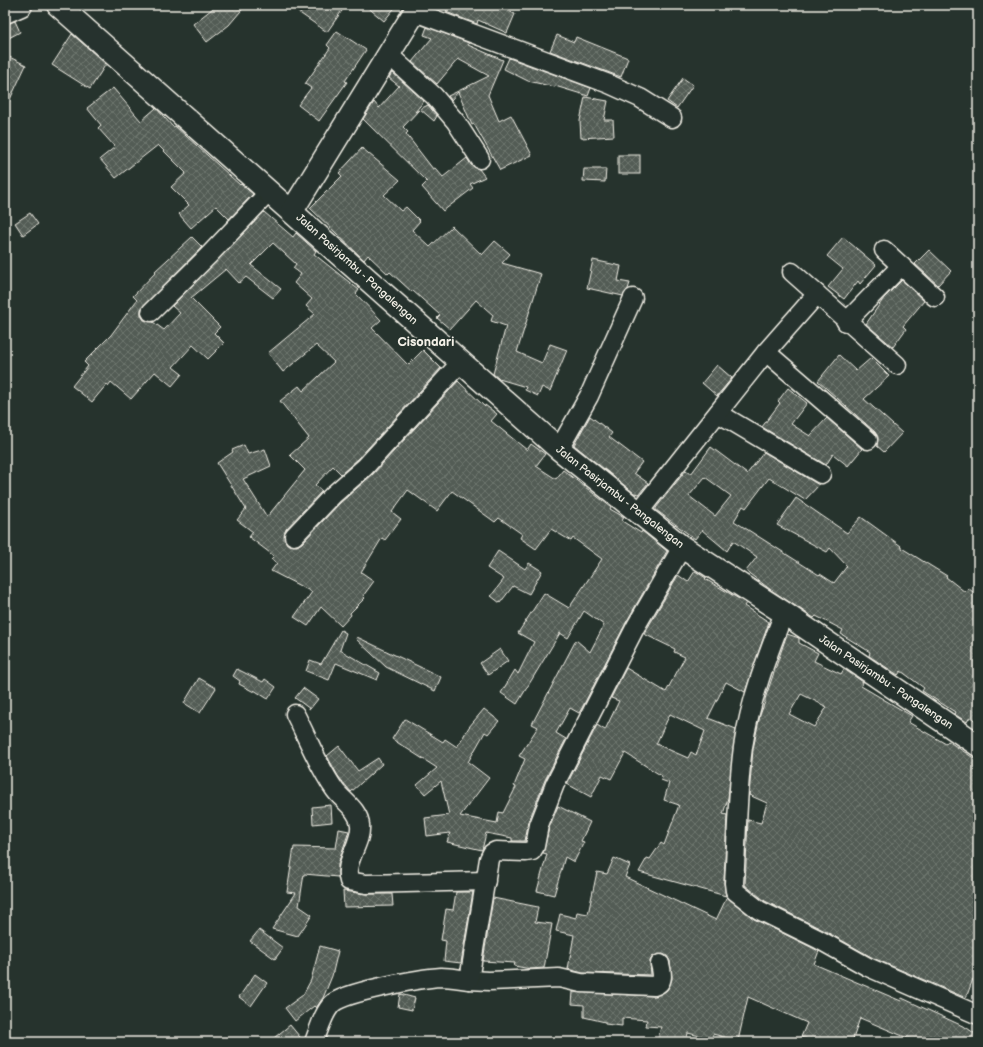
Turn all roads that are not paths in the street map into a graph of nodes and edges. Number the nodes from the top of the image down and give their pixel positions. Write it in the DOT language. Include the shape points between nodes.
graph roads {
  1 [pos="21,5"];
  2 [pos="58,5"];
  3 [pos="417,9"];
  4 [pos="5,12"];
  5 [pos="389,55"];
  6 [pos="672,118"];
  7 [pos="480,159"];
  8 [pos="270,191"];
  9 [pos="292,211"];
  10 [pos="884,250"];
  11 [pos="901,266"];
  12 [pos="792,272"];
  13 [pos="817,294"];
  14 [pos="935,297"];
  15 [pos="633,298"];
  16 [pos="151,312"];
  17 [pos="846,322"];
  18 [pos="766,352"];
  19 [pos="461,362"];
  20 [pos="897,365"];
  21 [pos="718,413"];
  22 [pos="868,440"];
  23 [pos="559,449"];
  24 [pos="820,474"];
  25 [pos="638,513"];
  26 [pos="294,536"];
  27 [pos="682,547"];
  28 [pos="784,613"];
  29 [pos="295,714"];
  30 [pos="978,745"];
  31 [pos="486,881"];
  32 [pos="660,964"];
  33 [pos="469,980"];
  34 [pos="978,1015"];
  35 [pos="314,1042"];
  1 -- 4 [label="main road"];
  2 -- 8 [label="main road, Jalan Pasirjambu - Pangalengan"];
  3 -- 5 [label="main road, Jalan Pasirjambu - Pangalengan"];
  3 -- 6 [label="street" via="609,84 640,98"];
  5 -- 7 [label="street" via="434,96 456,122"];
  5 -- 9 [label="main road, Jalan Pasirjambu - Pangalengan"];
  8 -- 9 [label="main road, Jalan Pasirjambu - Pangalengan"];
  8 -- 16 [label="street"];
  9 -- 19 [label="main road, Jalan Pasirjambu - Pangalengan"];
  10 -- 11 [label="street"];
  11 -- 14 [label="street"];
  11 -- 17 [label="street"];
  12 -- 13 [label="street"];
  13 -- 17 [label="street"];
  13 -- 18 [label="street"];
  15 -- 23 [label="street" via="589,396"];
  17 -- 20 [label="street"];
  18 -- 21 [label="street"];
  18 -- 22 [label="street"];
  19 -- 23 [label="main road, Jalan Pasirjambu - Pangalengan"];
  19 -- 26 [label="street" via="365,467 333,495"];
  21 -- 24 [label="street"];
  21 -- 25 [label="street"];
  23 -- 25 [label="main road, Jalan Pasirjambu - Pangalengan"];
  25 -- 27 [label="main road, Jalan Pasirjambu - Pangalengan"];
  27 -- 28 [label="main road, Jalan Pasirjambu - Pangalengan"];
  27 -- 31 [label="street" via="636,626 555,784 539,825 535,846 532,851 526,852 492,853"];
  28 -- 30 [label="main road, Jalan Pasirjambu - Pangalengan"];
  28 -- 34 [label="street" via="764,664 743,746 735,890 759,910 868,967"];
  29 -- 31 [label="street" via="331,784 357,814 360,832 348,867 349,881 366,884"];
  31 -- 33 [label="street"];
  32 -- 33 [label="street" via="662,981 654,986 581,983 559,978"];
  33 -- 35 [label="street" via="442,977 409,982 352,995 334,1002 329,1007"];
}
